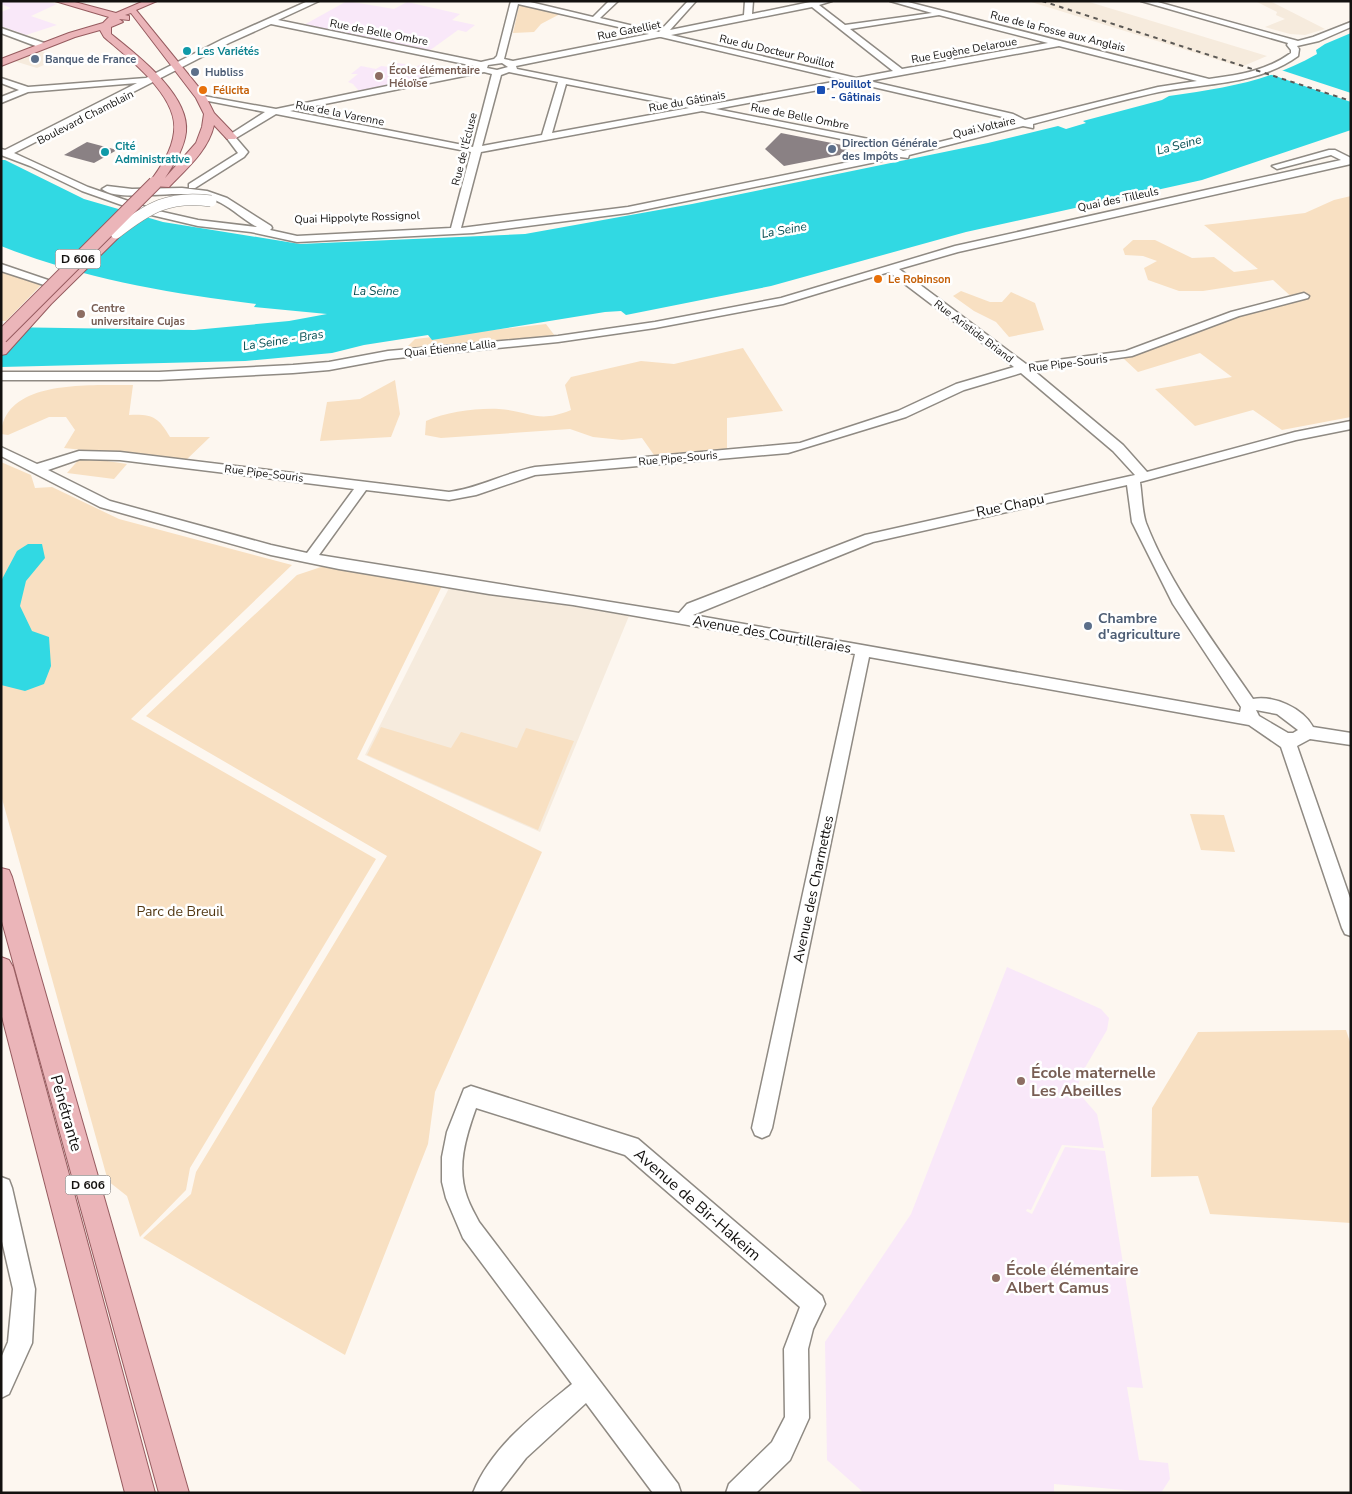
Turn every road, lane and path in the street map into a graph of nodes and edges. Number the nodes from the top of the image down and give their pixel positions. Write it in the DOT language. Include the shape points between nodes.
graph roads {
  1 [pos="59,1"];
  2 [pos="152,1"];
  3 [pos="160,1"];
  4 [pos="315,1"];
  5 [pos="515,1"];
  6 [pos="614,1"];
  7 [pos="692,1"];
  8 [pos="750,1"];
  9 [pos="828,1"];
  10 [pos="894,1"];
  11 [pos="1146,1"];
  12 [pos="813,4"];
  13 [pos="1163,4"];
  14 [pos="940,13"];
  15 [pos="750,17"];
  16 [pos="119,18"];
  17 [pos="594,20"];
  18 [pos="270,21"];
  19 [pos="1351,24"];
  20 [pos="844,28"];
  21 [pos="1,30"];
  22 [pos="1259,32"];
  23 [pos="661,35"];
  24 [pos="1060,43"];
  25 [pos="1296,44"];
  26 [pos="44,46"];
  27 [pos="498,60"];
  28 [pos="1,63"];
  29 [pos="176,66"];
  30 [pos="512,67"];
  31 [pos="483,68"];
  32 [pos="496,73"];
  33 [pos="901,73"];
  34 [pos="155,78"];
  35 [pos="1,80"];
  36 [pos="563,81"];
  37 [pos="857,81"];
  38 [pos="1212,84"];
  39 [pos="162,89"];
  40 [pos="27,90"];
  41 [pos="201,97"];
  42 [pos="1,100"];
  43 [pos="704,109"];
  44 [pos="276,112"];
  45 [pos="209,114"];
  46 [pos="1030,126"];
  47 [pos="231,136"];
  48 [pos="546,137"];
  49 [pos="476,150"];
  50 [pos="8,151"];
  51 [pos="903,154"];
  52 [pos="884,158"];
  53 [pos="1350,161"];
  54 [pos="1287,175"];
  55 [pos="160,184"];
  56 [pos="192,186"];
  57 [pos="129,192"];
  58 [pos="119,201"];
  59 [pos="246,228"];
  60 [pos="456,228"];
  61 [pos="292,232"];
  62 [pos="116,233"];
  63 [pos="1,267"];
  64 [pos="892,269"];
  65 [pos="44,282"];
  66 [pos="1304,296"];
  67 [pos="1,337"];
  68 [pos="1,351"];
  69 [pos="1018,364"];
  70 [pos="1,376"];
  71 [pos="1351,425"];
  72 [pos="1,452"];
  73 [pos="36,469"];
  74 [pos="1138,478"];
  75 [pos="363,485"];
  76 [pos="310,558"];
  77 [pos="684,619"];
  78 [pos="864,650"];
  79 [pos="1251,713"];
  80 [pos="1307,732"];
  81 [pos="1285,739"];
  82 [pos="1351,740"];
  83 [pos="1,877"];
  84 [pos="1351,928"];
  85 [pos="1,966"];
  86 [pos="762,1128"];
  87 [pos="1,1188"];
  88 [pos="1,1386"];
  89 [pos="589,1386"];
  90 [pos="140,1493"];
  91 [pos="174,1493"];
  92 [pos="485,1493"];
  93 [pos="669,1493"];
  94 [pos="738,1493"];
  1 -- 16 [label="main road"];
  2 -- 16 [label="main road"];
  3 -- 16 [label="main road"];
  4 -- 18 [label="street"];
  5 -- 17 [label="street, Rue du Docteur Pouillot"];
  5 -- 27 [label="street"];
  6 -- 17 [label="street"];
  7 -- 23 [label="street"];
  8 -- 15 [label="street"];
  9 -- 12 [label="street, Rue Gatelliet"];
  10 -- 14 [label="street, Rue de la Fosse aux Anglais"];
  11 -- 13 [label="street"];
  12 -- 15 [label="street, Rue Gatelliet"];
  12 -- 20 [label="street"];
  13 -- 22 [label="street"];
  13 -- 22 [label="street" via="1262,29"];
  14 -- 20 [label="street"];
  14 -- 24 [label="street, Rue de la Fosse aux Anglais"];
  15 -- 23 [label="street, Rue Gatelliet"];
  16 -- 26 [label="main road"];
  16 -- 29 [label="main road" via="143,26"];
  16 -- 34 [label="main road, D 606"];
  17 -- 23 [label="street, Rue du Docteur Pouillot"];
  18 -- 29 [label="street"];
  18 -- 31 [label="street, Rue de Belle Ombre"];
  19 -- 25 [label="street" via="1316,40"];
  20 -- 33 [label="street"];
  21 -- 26 [label="street"];
  22 -- 25 [label="street"];
  23 -- 30 [label="street, Rue Gatelliet"];
  23 -- 37 [label="street, Rue du Docteur Pouillot"];
  24 -- 33 [label="street, Rue Eugène Delaroue"];
  24 -- 38 [label="street, Rue de la Fosse aux Anglais" via="1191,75"];
  25 -- 38 [label="street, Quai Voltaire" via="1304,50 1298,58 1279,69 1250,79"];
  26 -- 28 [label="main road"];
  27 -- 30 [label="street, Rue de Belle Ombre"];
  27 -- 31 [label="street"];
  29 -- 34 [label="street, Boulevard Chamblain"];
  29 -- 41 [label="main road"];
  30 -- 32 [label="street, Rue Gatelliet"];
  30 -- 36 [label="street, Rue de Belle Ombre"];
  31 -- 32 [label="street, Rue de Belle Ombre"];
  31 -- 44 [label="street"];
  32 -- 49 [label="street, Rue de l'Écluse"];
  33 -- 37 [label="street, Rue du Gâtinais"];
  34 -- 39 [label="main road, D 606"];
  34 -- 40 [label="street"];
  34 -- 50 [label="street, Boulevard Chamblain"];
  35 -- 40 [label="street"];
  36 -- 43 [label="street, Rue de Belle Ombre"];
  36 -- 48 [label="street"];
  37 -- 43 [label="street, Rue du Gâtinais"];
  37 -- 46 [label="street, Rue du Docteur Pouillot" via="1010,116"];
  38 -- 46 [label="street, Quai Voltaire" via="1151,95"];
  39 -- 50 [label="street, Boulevard Chamblain" via="139,90"];
  39 -- 55 [label="main road, D 606" via="177,110 180,129"];
  40 -- 42 [label="street"];
  41 -- 44 [label="street, Rue de la Varenne"];
  41 -- 45 [label="main road"];
  43 -- 48 [label="street, Rue du Gâtinais"];
  43 -- 51 [label="street, Rue de Belle Ombre" via="889,146"];
  44 -- 47 [label="street" via="263,115"];
  44 -- 49 [label="street, Rue de la Varenne"];
  45 -- 47 [label="main road"];
  45 -- 55 [label="main road, D 606" via="202,143 190,159"];
  46 -- 51 [label="street, Quai Voltaire"];
  47 -- 56 [label="street" via="243,152 241,155"];
  48 -- 49 [label="street, Rue du Gâtinais"];
  49 -- 60 [label="street, Rue de l'Écluse"];
  50 -- 57 [label="street, Quai Hippolyte Rossignol" via="84,182"];
  50 -- 58 [label="street, Quai Hippolyte Rossignol" via="73,184"];
  51 -- 52 [label="street, Quai Voltaire"];
  52 -- 60 [label="street, Quai Hippolyte Rossignol" via="599,215"];
  53 -- 54 [label="street, Quai des Tilleuls"];
  53 -- 54 [label="street" via="1332,152 1274,167"];
  54 -- 64 [label="street, Quai des Tilleuls" via="1018,234"];
  55 -- 62 [label="main road, D 606, bridge"];
  55 -- 67 [label="main road, D 606, bridge"];
  56 -- 57 [label="street" via="137,187"];
  56 -- 61 [label="street" via="232,194 260,219"];
  57 -- 58 [label="street"];
  57 -- 61 [label="street, Quai Hippolyte Rossignol" via="207,194 232,203 260,225"];
  58 -- 59 [label="street, Quai Hippolyte Rossignol" via="180,220"];
  59 -- 60 [label="street, Quai Hippolyte Rossignol" via="302,239"];
  59 -- 62 [label="street, bridge" via="220,206 195,198 166,201 144,211"];
  60 -- 61 [label="street, Quai Hippolyte Rossignol"];
  62 -- 68 [label="main road, D 606" via="46,301"];
  63 -- 65 [label="street"];
  64 -- 69 [label="street, Rue Aristide Briand"];
  64 -- 70 [label="street, Quai Étienne Lallia" via="755,308 558,339 388,355 293,369 158,376"];
  66 -- 69 [label="street, Rue Pipe-Souris" via="1235,314 1128,354"];
  69 -- 74 [label="street, Rue Aristide Briand" via="1118,448"];
  69 -- 75 [label="street, Rue Pipe-Souris" via="902,414 788,449 535,471 517,474 463,495"];
  71 -- 74 [label="street, Rue Chapu" via="1295,436"];
  72 -- 73 [label="street, Avenue des Courtilleraies"];
  73 -- 75 [label="street, Rue Pipe-Souris" via="79,455 95,455"];
  73 -- 76 [label="street, Avenue des Courtilleraies" via="113,507"];
  74 -- 77 [label="street, Rue Chapu" via="870,538 692,608"];
  74 -- 79 [label="street" via="1139,522 1180,604"];
  75 -- 76 [label="street"];
  76 -- 77 [label="street, Avenue des Courtilleraies"];
  77 -- 78 [label="street, Avenue des Courtilleraies"];
  78 -- 79 [label="street, Avenue des Courtilleraies"];
  78 -- 86 [label="street, Avenue des Charmettes"];
  79 -- 80 [label="street" via="1258,703 1276,707 1299,720"];
  79 -- 81 [label="street"];
  80 -- 81 [label="street" via="1296,740"];
  80 -- 82 [label="street"];
  81 -- 84 [label="street"];
  83 -- 91 [label="main road, Pénétrante / D 606"];
  85 -- 90 [label="main road, Pénétrante / D 606"];
  87 -- 88 [label="street" via="24,1289 20,1344"];
  89 -- 92 [label="street" via="511,1456"];
  89 -- 93 [label="street, Avenue de Bir-Hakeim"];
  89 -- 94 [label="street, Avenue de Bir-Hakeim" via="471,1230 455,1195 451,1162 460,1122 471,1096 631,1146 814,1304 796,1349 797,1418 781,1451"];
}
